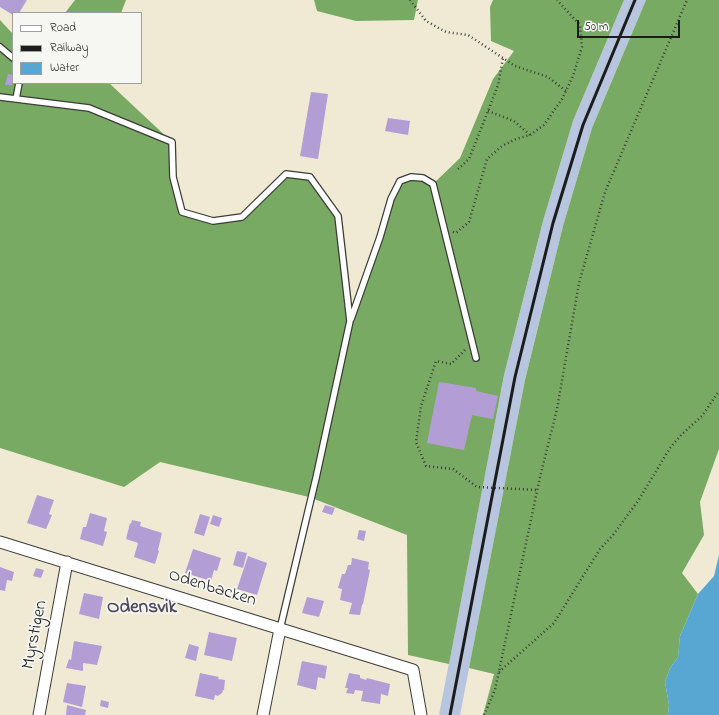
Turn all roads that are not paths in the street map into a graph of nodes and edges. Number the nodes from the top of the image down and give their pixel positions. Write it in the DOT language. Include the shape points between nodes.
graph roads {
  1 [pos="0,47"];
  2 [pos="12,57"];
  3 [pos="19,84"];
  4 [pos="0,97"];
  5 [pos="16,99"];
  6 [pos="350,321"];
  7 [pos="476,358"];
  8 [pos="0,542"];
  9 [pos="67,562"];
  10 [pos="280,629"];
  11 [pos="39,715"];
  12 [pos="263,715"];
  13 [pos="422,715"];
  1 -- 2 [label="lane"];
  3 -- 5 [label="lane"];
  4 -- 5 [label="lane"];
  5 -- 6 [label="lane" via="89,108 172,142 173,177 182,212 213,221 242,217 286,174 310,177 338,216"];
  6 -- 7 [label="lane" via="391,198 400,181 412,177 424,178 433,184"];
  6 -- 10 [label="lane"];
  8 -- 9 [label="street, Odenbacken"];
  9 -- 10 [label="street, Odenbacken"];
  9 -- 11 [label="street, Myrstigen"];
  10 -- 12 [label="street"];
  10 -- 13 [label="street, Odenbacken" via="413,670"];
}
